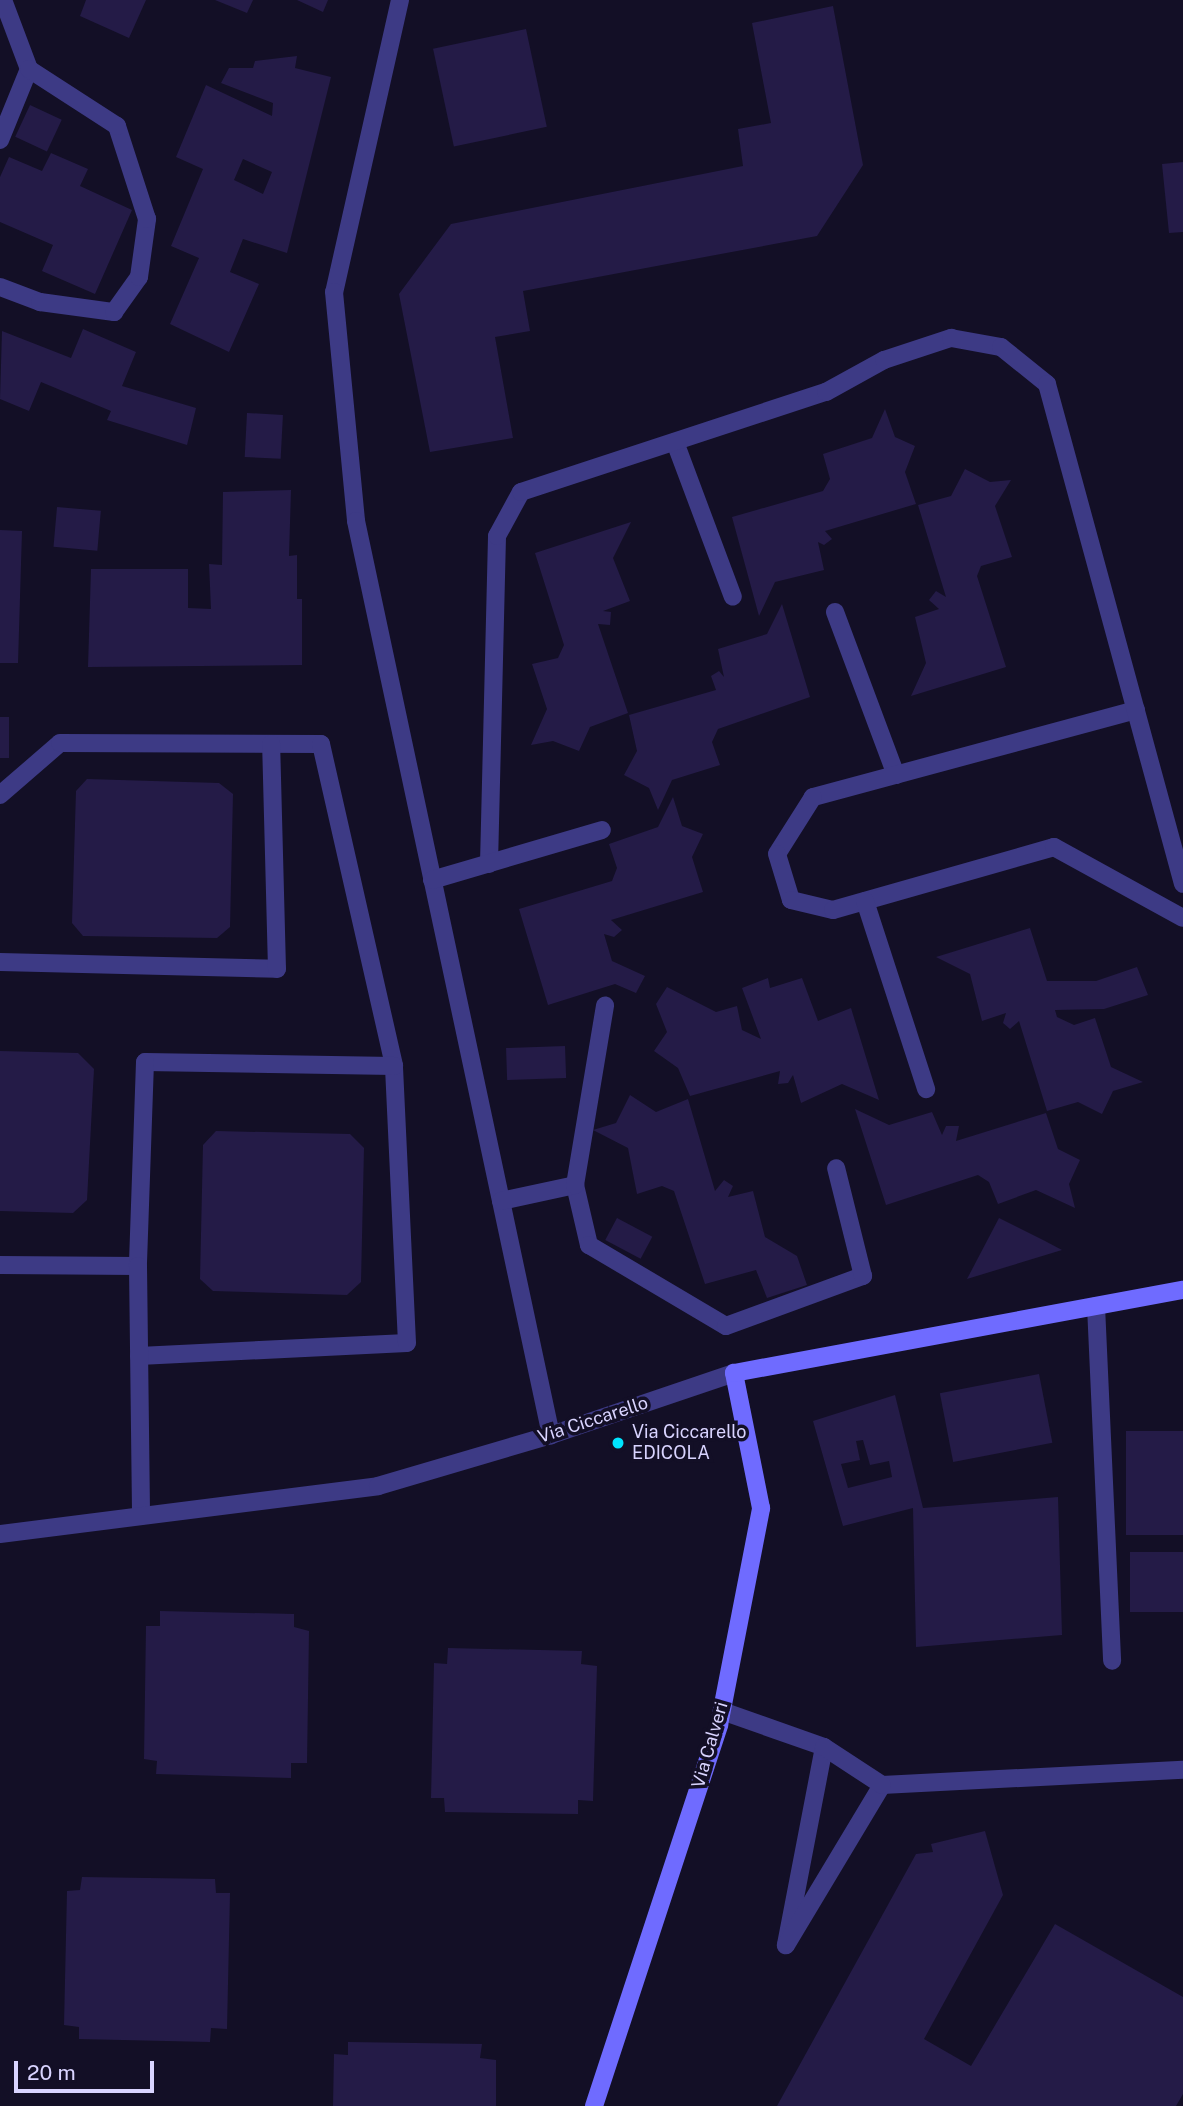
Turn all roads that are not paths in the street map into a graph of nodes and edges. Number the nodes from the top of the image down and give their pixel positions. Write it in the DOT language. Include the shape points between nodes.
graph roads {
  1 [pos="400,0"];
  2 [pos="2,1"];
  3 [pos="29,69"];
  4 [pos="0,140"];
  5 [pos="0,287"];
  6 [pos="675,442"];
  7 [pos="733,597"];
  8 [pos="835,612"];
  9 [pos="1136,710"];
  10 [pos="271,744"];
  11 [pos="896,775"];
  12 [pos="0,795"];
  13 [pos="602,831"];
  14 [pos="489,864"];
  15 [pos="432,880"];
  16 [pos="1183,884"];
  17 [pos="865,901"];
  18 [pos="1183,918"];
  19 [pos="0,962"];
  20 [pos="605,1005"];
  21 [pos="394,1066"];
  22 [pos="926,1089"];
  23 [pos="836,1168"];
  24 [pos="575,1185"];
  25 [pos="501,1201"];
  26 [pos="0,1265"];
  27 [pos="138,1266"];
  28 [pos="1183,1290"];
  29 [pos="1096,1306"];
  30 [pos="139,1356"];
  31 [pos="734,1373"];
  32 [pos="551,1435"];
  33 [pos="141,1516"];
  34 [pos="0,1534"];
  35 [pos="1112,1661"];
  36 [pos="722,1711"];
  37 [pos="824,1748"];
  38 [pos="1183,1770"];
  39 [pos="882,1786"];
  40 [pos="594,2106"];
  1 -- 15 [label="street" via="334,292 356,522"];
  2 -- 3 [label="street"];
  3 -- 4 [label="street"];
  3 -- 5 [label="street" via="117,126 147,219 139,277 114,312 40,302"];
  6 -- 7 [label="street"];
  6 -- 9 [label="street" via="826,392 884,360 951,338 1002,347 1047,384"];
  6 -- 14 [label="street" via="521,492 497,536"];
  8 -- 11 [label="street"];
  9 -- 11 [label="street"];
  9 -- 16 [label="street"];
  10 -- 12 [label="street" via="60,743"];
  10 -- 19 [label="street" via="277,969"];
  10 -- 21 [label="street" via="321,744"];
  11 -- 17 [label="street" via="813,797 777,854 791,900 833,910"];
  13 -- 14 [label="street"];
  14 -- 15 [label="street"];
  15 -- 25 [label="street"];
  17 -- 18 [label="street" via="1054,847"];
  17 -- 22 [label="street"];
  20 -- 24 [label="street"];
  21 -- 27 [label="street" via="145,1062"];
  21 -- 30 [label="street" via="407,1343"];
  23 -- 24 [label="street" via="863,1276 726,1326 589,1245"];
  24 -- 25 [label="street"];
  25 -- 32 [label="street"];
  26 -- 27 [label="street"];
  27 -- 30 [label="street"];
  28 -- 29 [label="street, Via Ciccarello"];
  29 -- 31 [label="street, Via Ciccarello"];
  29 -- 35 [label="street"];
  30 -- 33 [label="street"];
  31 -- 32 [label="street, Via Ciccarello"];
  31 -- 36 [label="street, Via Calveri" via="761,1508"];
  32 -- 33 [label="street, Via Ciccarello" via="378,1486"];
  33 -- 34 [label="street, Via Ciccarello"];
  36 -- 37 [label="street"];
  36 -- 40 [label="street, Via Calveri"];
  37 -- 39 [label="street"];
  37 -- 39 [label="street" via="786,1945"];
  38 -- 39 [label="street"];
}
